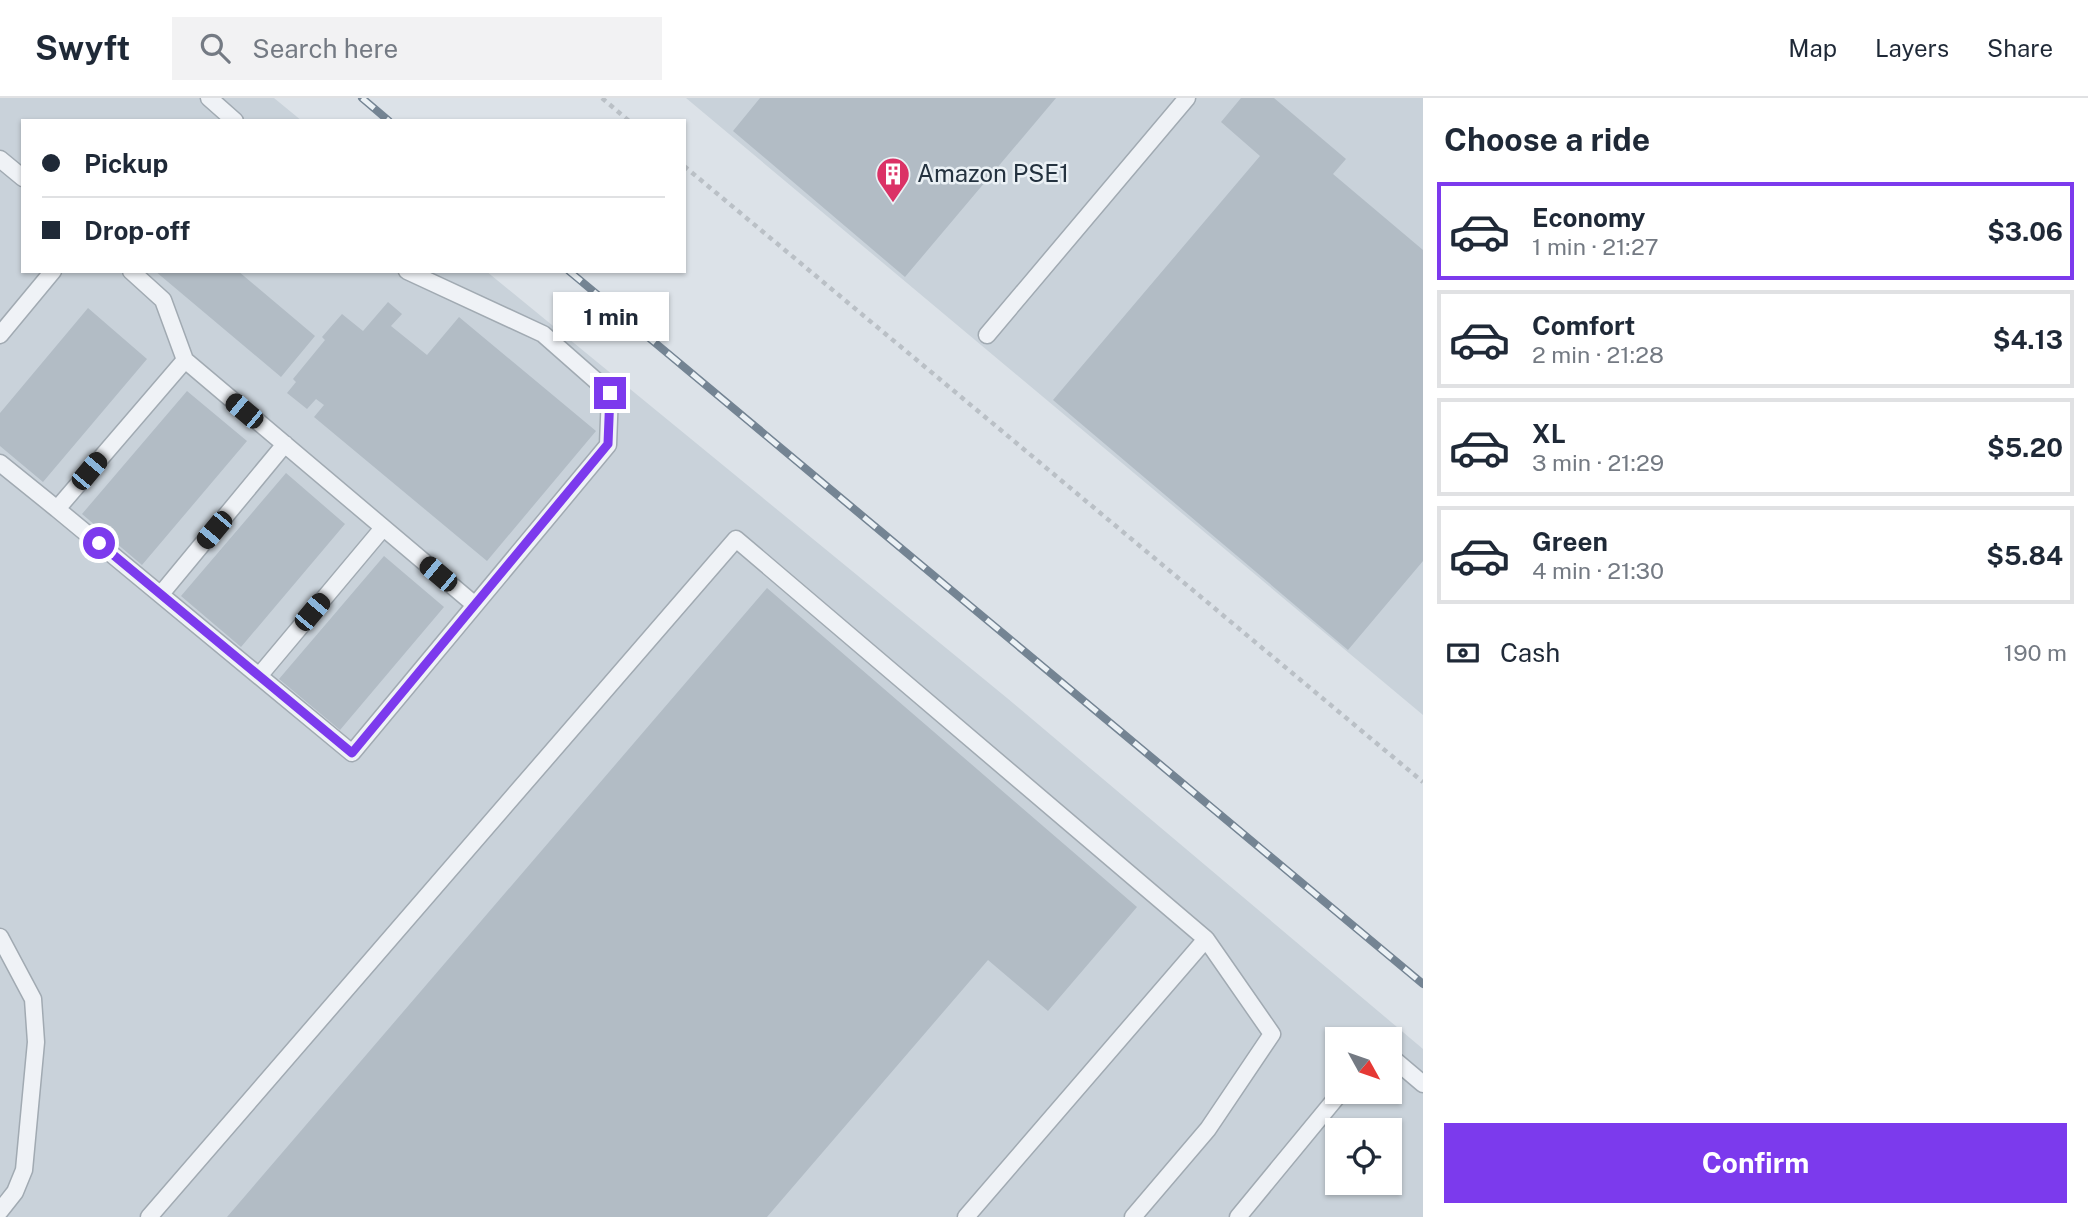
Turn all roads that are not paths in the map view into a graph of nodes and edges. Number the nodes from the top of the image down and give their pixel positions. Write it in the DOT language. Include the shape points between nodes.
graph roads {
  1 [pos="209,98"];
  2 [pos="1187,98"];
  3 [pos="233,119"];
  4 [pos="0,159"];
  5 [pos="21,176"];
  6 [pos="51,273"];
  7 [pos="133,273"];
  8 [pos="411,273"];
  9 [pos="0,335"];
  10 [pos="987,335"];
  11 [pos="185,360"];
  12 [pos="285,444"];
  13 [pos="0,463"];
  14 [pos="57,509"];
  15 [pos="383,528"];
  16 [pos="161,594"];
  17 [pos="475,605"];
  18 [pos="258,676"];
  19 [pos="0,937"];
  20 [pos="1206,939"];
  21 [pos="1402,1066"];
  22 [pos="1423,1084"];
  23 [pos="1331,1104"];
  24 [pos="0,1211"];
  25 [pos="149,1217"];
  26 [pos="966,1217"];
  27 [pos="1133,1217"];
  28 [pos="1238,1217"];
  1 -- 3 [label="lane"];
  2 -- 10 [label="lane"];
  4 -- 5 [label="lane"];
  6 -- 9 [label="lane"];
  7 -- 11 [label="lane" via="163,300"];
  8 -- 17 [label="lane" via="543,334 610,393 608,444"];
  11 -- 12 [label="lane"];
  11 -- 14 [label="lane"];
  12 -- 15 [label="lane"];
  12 -- 16 [label="lane"];
  13 -- 14 [label="lane"];
  14 -- 16 [label="lane"];
  15 -- 17 [label="lane"];
  15 -- 18 [label="lane"];
  16 -- 18 [label="lane"];
  17 -- 18 [label="lane" via="352,753"];
  19 -- 24 [label="lane" via="33,999 36,1042 24,1170"];
  20 -- 25 [label="lane" via="736,539"];
  20 -- 26 [label="lane"];
  20 -- 27 [label="lane" via="1272,1034 1208,1129"];
  21 -- 22 [label="lane"];
  23 -- 28 [label="lane"];
}
